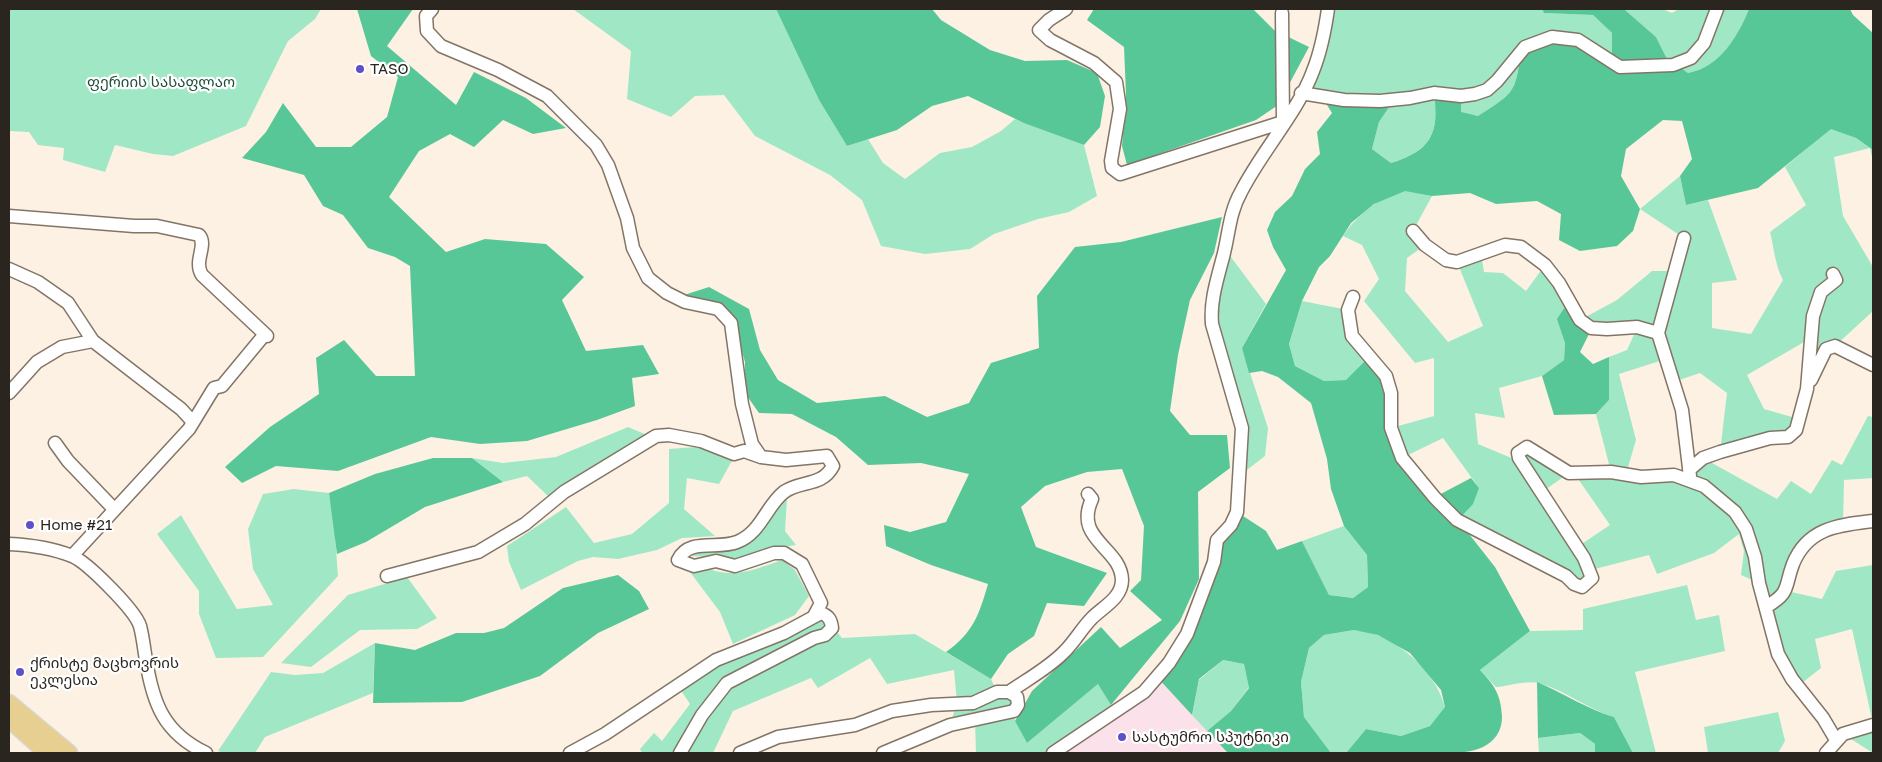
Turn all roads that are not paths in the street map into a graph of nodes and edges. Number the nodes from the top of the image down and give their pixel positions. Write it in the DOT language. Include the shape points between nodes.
graph roads {
  1 [pos="432,9"];
  2 [pos="1066,9"];
  3 [pos="1328,9"];
  4 [pos="1717,9"];
  5 [pos="1282,13"];
  6 [pos="1301,94"];
  7 [pos="1284,122"];
  8 [pos="9,216"];
  9 [pos="1412,231"];
  10 [pos="1684,238"];
  11 [pos="9,269"];
  12 [pos="1833,274"];
  13 [pos="1353,297"];
  14 [pos="1658,333"];
  15 [pos="93,341"];
  16 [pos="1873,365"];
  17 [pos="1807,389"];
  18 [pos="9,393"];
  19 [pos="193,422"];
  20 [pos="55,444"];
  21 [pos="761,457"];
  22 [pos="1690,475"];
  23 [pos="1088,494"];
  24 [pos="114,509"];
  25 [pos="1873,521"];
  26 [pos="9,544"];
  27 [pos="72,556"];
  28 [pos="387,576"];
  29 [pos="1766,607"];
  30 [pos="814,616"];
  31 [pos="1009,692"];
  32 [pos="9,702"];
  33 [pos="9,719"];
  34 [pos="1873,725"];
  35 [pos="1836,740"];
  36 [pos="47,753"];
  37 [pos="69,753"];
  38 [pos="206,753"];
  39 [pos="570,753"];
  40 [pos="680,753"];
  41 [pos="740,753"];
  42 [pos="883,753"];
  43 [pos="1053,753"];
  44 [pos="1826,753"];
  1 -- 21 [label="street" via="426,16 428,31 440,46 498,70 547,96 596,145 608,165 627,218 633,248 648,278 667,294 685,302 718,309 731,323 742,404 752,444"];
  2 -- 7 [label="street" via="1039,30 1050,40 1094,63 1116,82 1120,109 1110,160 1112,168 1120,174"];
  3 -- 6 [label="street" via="1313,73"];
  4 -- 6 [label="street" via="1704,43 1691,58 1673,65 1620,67 1578,40 1552,36 1525,47 1497,81 1487,90 1475,94 1434,93 1410,98 1344,100"];
  5 -- 7 [label="street"];
  6 -- 7 [label="street"];
  7 -- 43 [label="street" via="1240,192 1230,216 1211,307 1212,324 1242,428 1237,512 1218,540 1214,562 1187,634 1169,663 1144,692"];
  8 -- 19 [label="street" via="157,226 199,235 202,242 198,264 202,275 266,335 222,386 214,388"];
  9 -- 14 [label="street" via="1424,246 1446,260 1457,262 1505,245 1521,247 1545,265 1580,320 1591,328 1637,327"];
  10 -- 14 [label="street"];
  11 -- 15 [label="street" via="38,282 68,302"];
  12 -- 17 [label="street" via="1836,280 1821,292 1813,316"];
  13 -- 22 [label="street" via="1348,310 1352,336 1386,376 1391,393 1392,428 1402,458 1434,498 1458,520 1566,576 1574,584 1582,587 1587,584 1592,578 1591,570 1519,458 1522,448 1534,449 1569,472 1611,472 1641,477"];
  14 -- 22 [label="street" via="1682,410"];
  15 -- 18 [label="street" via="62,347 38,362"];
  15 -- 19 [label="street"];
  16 -- 17 [label="street" via="1835,346 1826,349"];
  17 -- 22 [label="street" via="1796,430 1788,437 1770,438 1704,458"];
  19 -- 24 [label="street"];
  20 -- 24 [label="street"];
  21 -- 28 [label="street" via="744,451 734,454 669,435 656,436 564,492 526,524 478,552"];
  21 -- 30 [label="street" via="786,460 827,456 833,466 828,476 784,492 754,531 737,542 694,546 678,560 694,566 716,561 735,566 774,553 784,554 802,564 821,603"];
  22 -- 29 [label="street" via="1735,512 1746,529"];
  23 -- 31 [label="street" via="1092,499 1090,531 1119,568 1120,590 1065,652"];
  24 -- 27 [label="street"];
  25 -- 29 [label="street" via="1829,527 1808,541 1794,562 1786,591"];
  26 -- 27 [label="street" via="34,545"];
  27 -- 38 [label="street" via="129,606 140,625 149,682 158,708 170,729 189,745"];
  29 -- 35 [label="street" via="1778,654"];
  30 -- 39 [label="street" via="784,633 716,660 605,734"];
  30 -- 40 [label="street" via="827,615 832,628 825,635 727,683 702,715"];
  31 -- 41 [label="street" via="997,692 973,703 892,711 855,725 778,737"];
  31 -- 42 [label="street" via="1017,697 1014,711 950,725"];
  32 -- 37 [label="main road"];
  33 -- 36 [label="main road"];
  34 -- 35 [label="street" via="1843,734"];
  35 -- 44 [label="street"];
}
